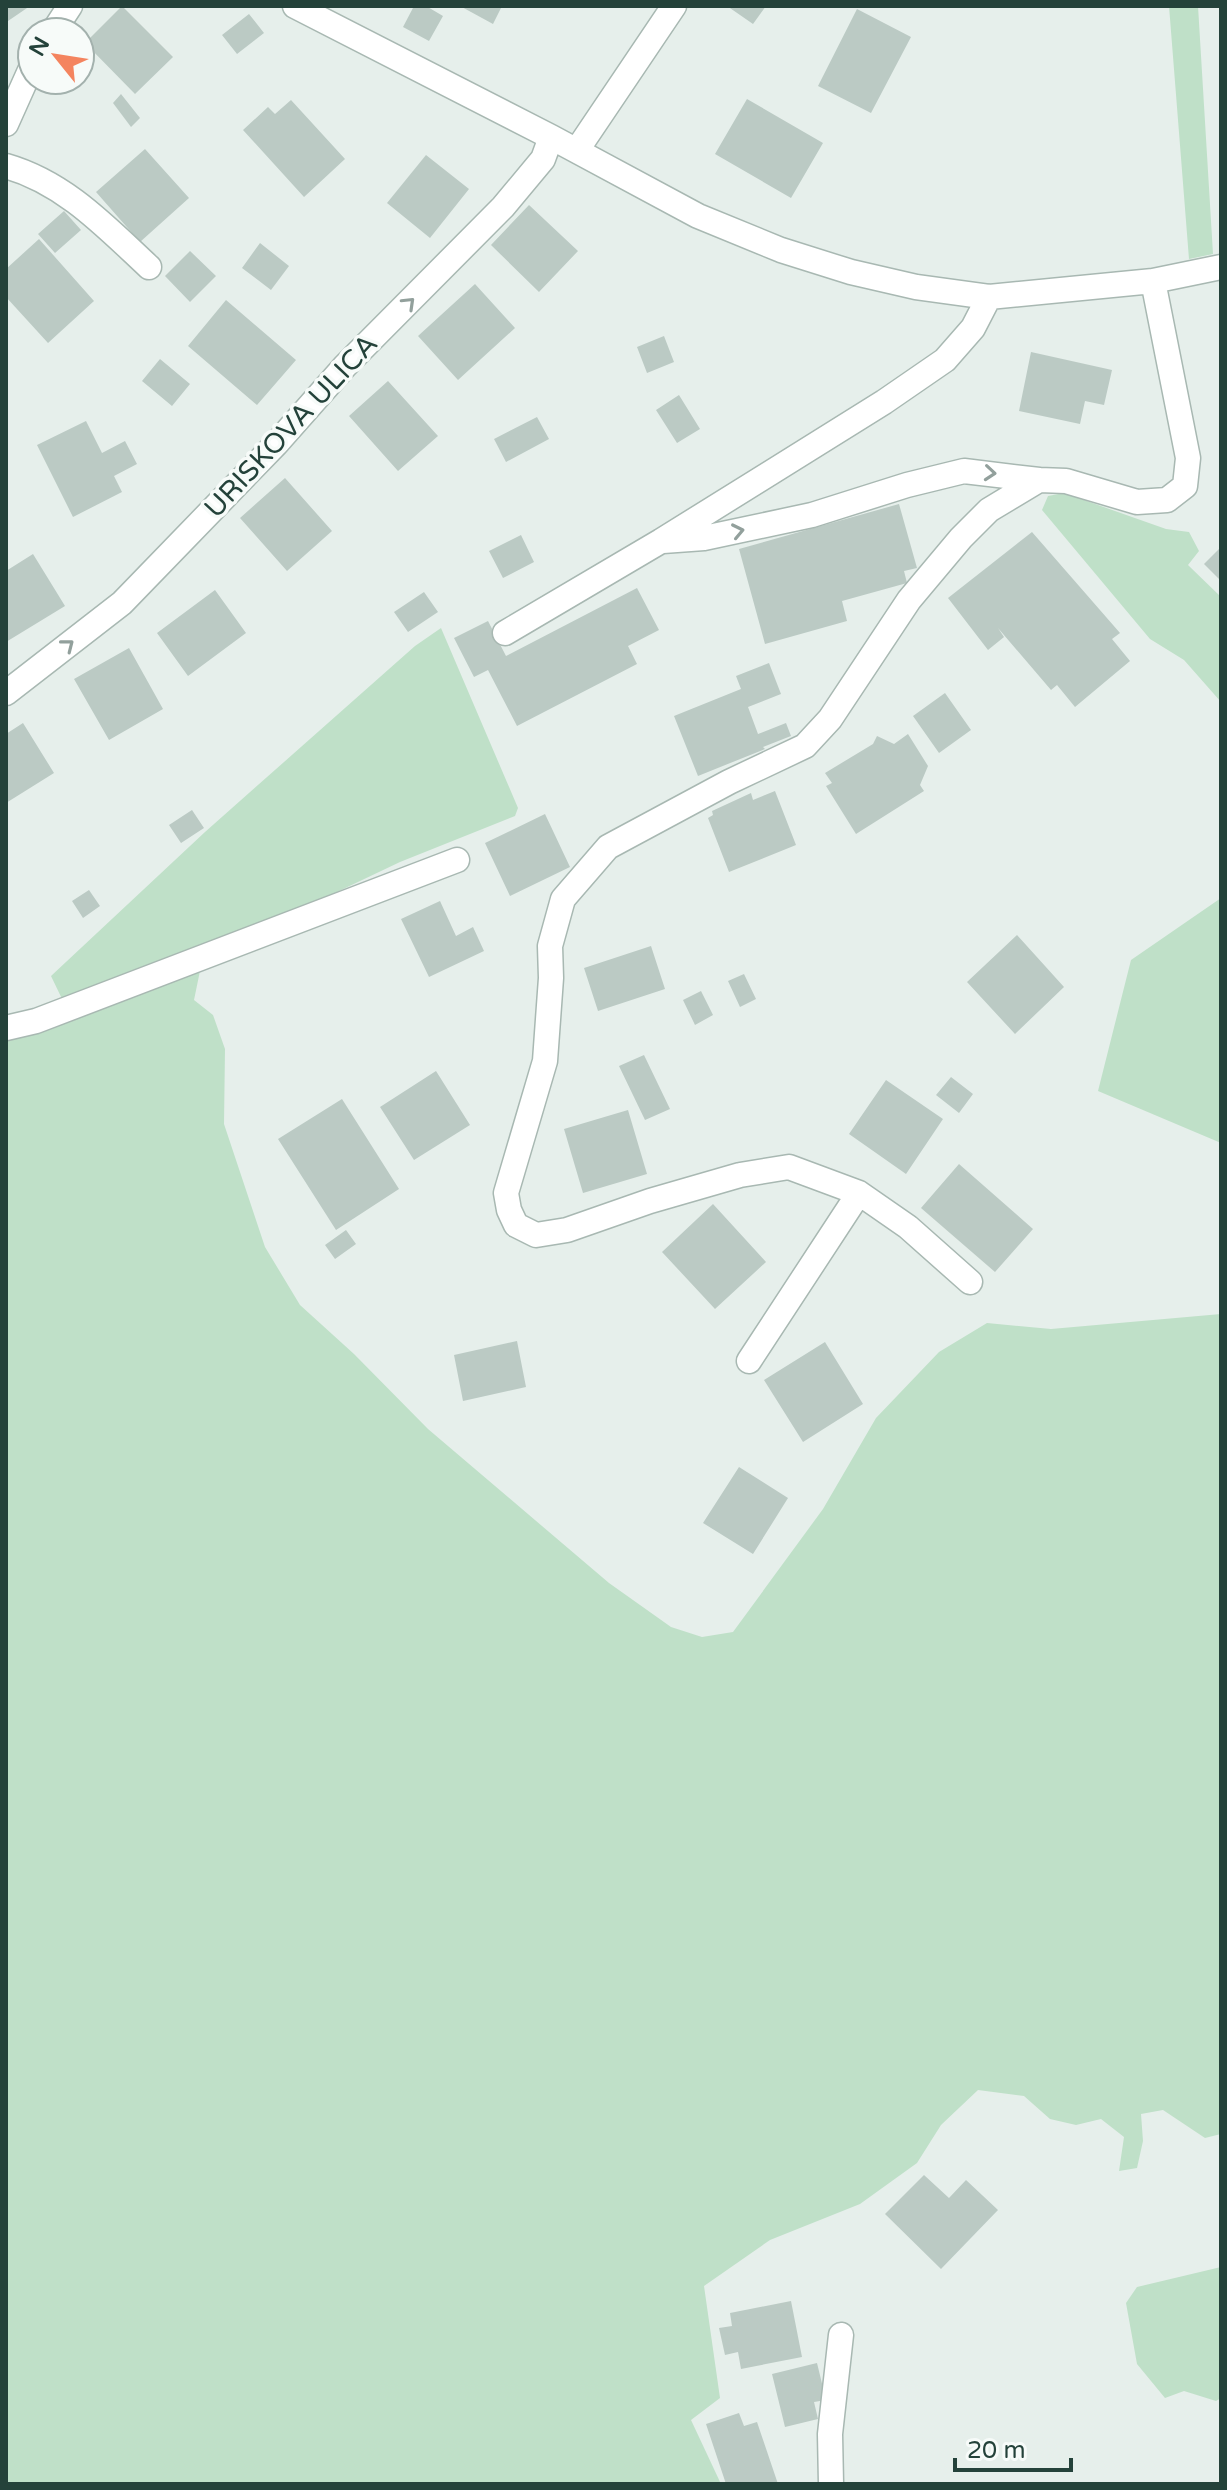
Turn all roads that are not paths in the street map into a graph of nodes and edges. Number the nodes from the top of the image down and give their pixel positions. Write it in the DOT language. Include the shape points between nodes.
graph roads {
  1 [pos="295,6"];
  2 [pos="674,6"];
  3 [pos="19,96"];
  4 [pos="6,124"];
  5 [pos="551,137"];
  6 [pos="577,150"];
  7 [pos="6,166"];
  8 [pos="149,267"];
  9 [pos="1221,267"];
  10 [pos="1153,281"];
  11 [pos="989,297"];
  12 [pos="1039,480"];
  13 [pos="661,541"];
  14 [pos="505,633"];
  15 [pos="6,693"];
  16 [pos="457,860"];
  17 [pos="6,1028"];
  18 [pos="859,1193"];
  19 [pos="970,1282"];
  20 [pos="749,1361"];
  21 [pos="841,2335"];
  22 [pos="831,2484"];
  1 -- 5 [label="street"];
  2 -- 6 [label="street"];
  3 -- 4 [label="street"];
  5 -- 6 [label="street"];
  15 -- 5 [label="street, URISKOVA ULICA, one-way" via="122,603 503,207 543,159"];
  6 -- 11 [label="street" via="698,216 781,250 916,287"];
  7 -- 8 [label="street" via="30,173 84,206"];
  9 -- 10 [label="street"];
  10 -- 11 [label="street"];
  10 -- 12 [label="street" via="1188,458 1185,486 1167,500 1137,502 1066,481"];
  11 -- 13 [label="street" via="973,328 945,360"];
  13 -- 12 [label="street, one-way" via="704,538 812,515 964,471"];
  12 -- 18 [label="street" via="989,510 961,538 909,600 830,719 805,746 608,847 563,899 550,946 545,1061 506,1193 516,1225 536,1235 567,1230 740,1175 789,1167"];
  13 -- 14 [label="street"];
  16 -- 17 [label="street"];
  18 -- 19 [label="street" via="908,1227"];
  18 -- 20 [label="street"];
  21 -- 22 [label="street" via="830,2434"];
}
